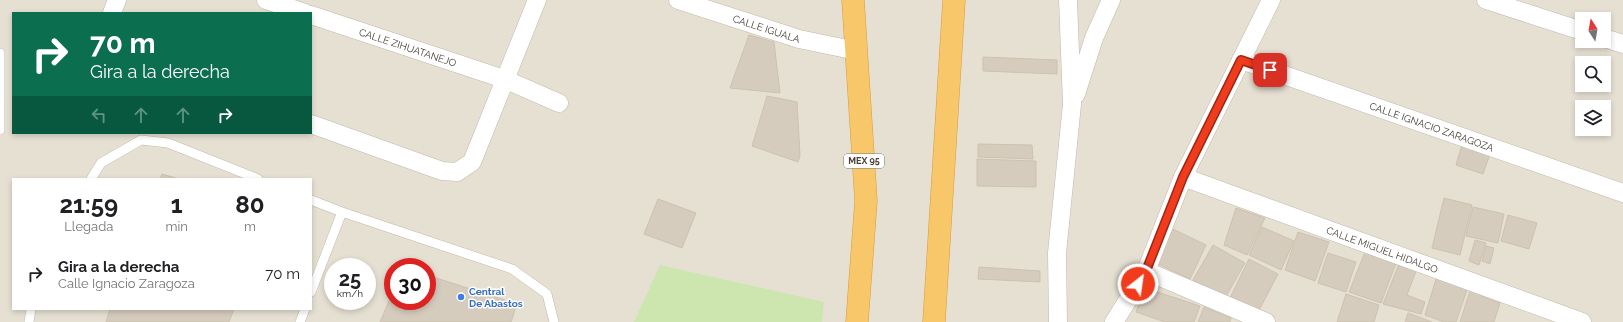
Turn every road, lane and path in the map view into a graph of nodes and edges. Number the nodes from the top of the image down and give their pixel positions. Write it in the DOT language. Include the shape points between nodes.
graph roads {
  1 [pos="117,0"];
  2 [pos="537,0"];
  3 [pos="678,0"];
  4 [pos="853,0"];
  5 [pos="954,0"];
  6 [pos="1068,0"];
  7 [pos="1111,0"];
  8 [pos="1271,0"];
  9 [pos="1486,0"];
  10 [pos="273,1"];
  11 [pos="112,12"];
  12 [pos="302,12"];
  13 [pos="312,15"];
  14 [pos="1575,29"];
  15 [pos="1611,40"];
  16 [pos="1623,44"];
  17 [pos="857,51"];
  18 [pos="0,53"];
  19 [pos="1241,60"];
  20 [pos="504,79"];
  21 [pos="559,103"];
  22 [pos="1072,104"];
  23 [pos="312,124"];
  24 [pos="0,130"];
  25 [pos="140,136"];
  26 [pos="1183,177"];
  27 [pos="92,178"];
  28 [pos="256,178"];
  29 [pos="1623,191"];
  30 [pos="312,200"];
  31 [pos="342,212"];
  32 [pos="1146,271"];
  33 [pos="312,289"];
  34 [pos="31,310"];
  35 [pos="305,310"];
  36 [pos="30,322"];
  37 [pos="300,322"];
  38 [pos="554,322"];
  39 [pos="857,322"];
  40 [pos="934,322"];
  41 [pos="1058,322"];
  42 [pos="1114,322"];
  43 [pos="1266,322"];
  44 [pos="1582,322"];
  1 -- 11 [label="street"];
  2 -- 20 [label="street"];
  3 -- 17 [label="street, CALLE IGUALA" via="799,39"];
  4 -- 17 [label="highway, MEX 95"];
  5 -- 40 [label="highway"];
  6 -- 22 [label="street"];
  7 -- 22 [label="street" via="1094,38"];
  8 -- 19 [label="street"];
  9 -- 14 [label="street"];
  10 -- 12 [label="street"];
  13 -- 20 [label="street, CALLE ZIHUATANEJO"];
  15 -- 16 [label="street"];
  17 -- 39 [label="highway, MEX 95" via="866,201"];
  18 -- 24 [label="lane"];
  19 -- 26 [label="street"];
  19 -- 29 [label="street, CALLE IGNACIO ZARAGOZA"];
  20 -- 21 [label="street, CALLE ZIHUATANEJO"];
  20 -- 23 [label="street" via="472,162 457,172 442,171"];
  22 -- 41 [label="street" via="1057,252"];
  25 -- 27 [label="lane" via="101,163"];
  25 -- 28 [label="lane" via="168,143"];
  26 -- 32 [label="street"];
  26 -- 44 [label="street, CALLE MIGUEL HIDALGO"];
  30 -- 31 [label="lane"];
  31 -- 33 [label="lane"];
  31 -- 38 [label="lane" via="512,269 547,294"];
  32 -- 42 [label="street"];
  32 -- 43 [label="street"];
  34 -- 36 [label="lane"];
  35 -- 37 [label="lane"];
}
